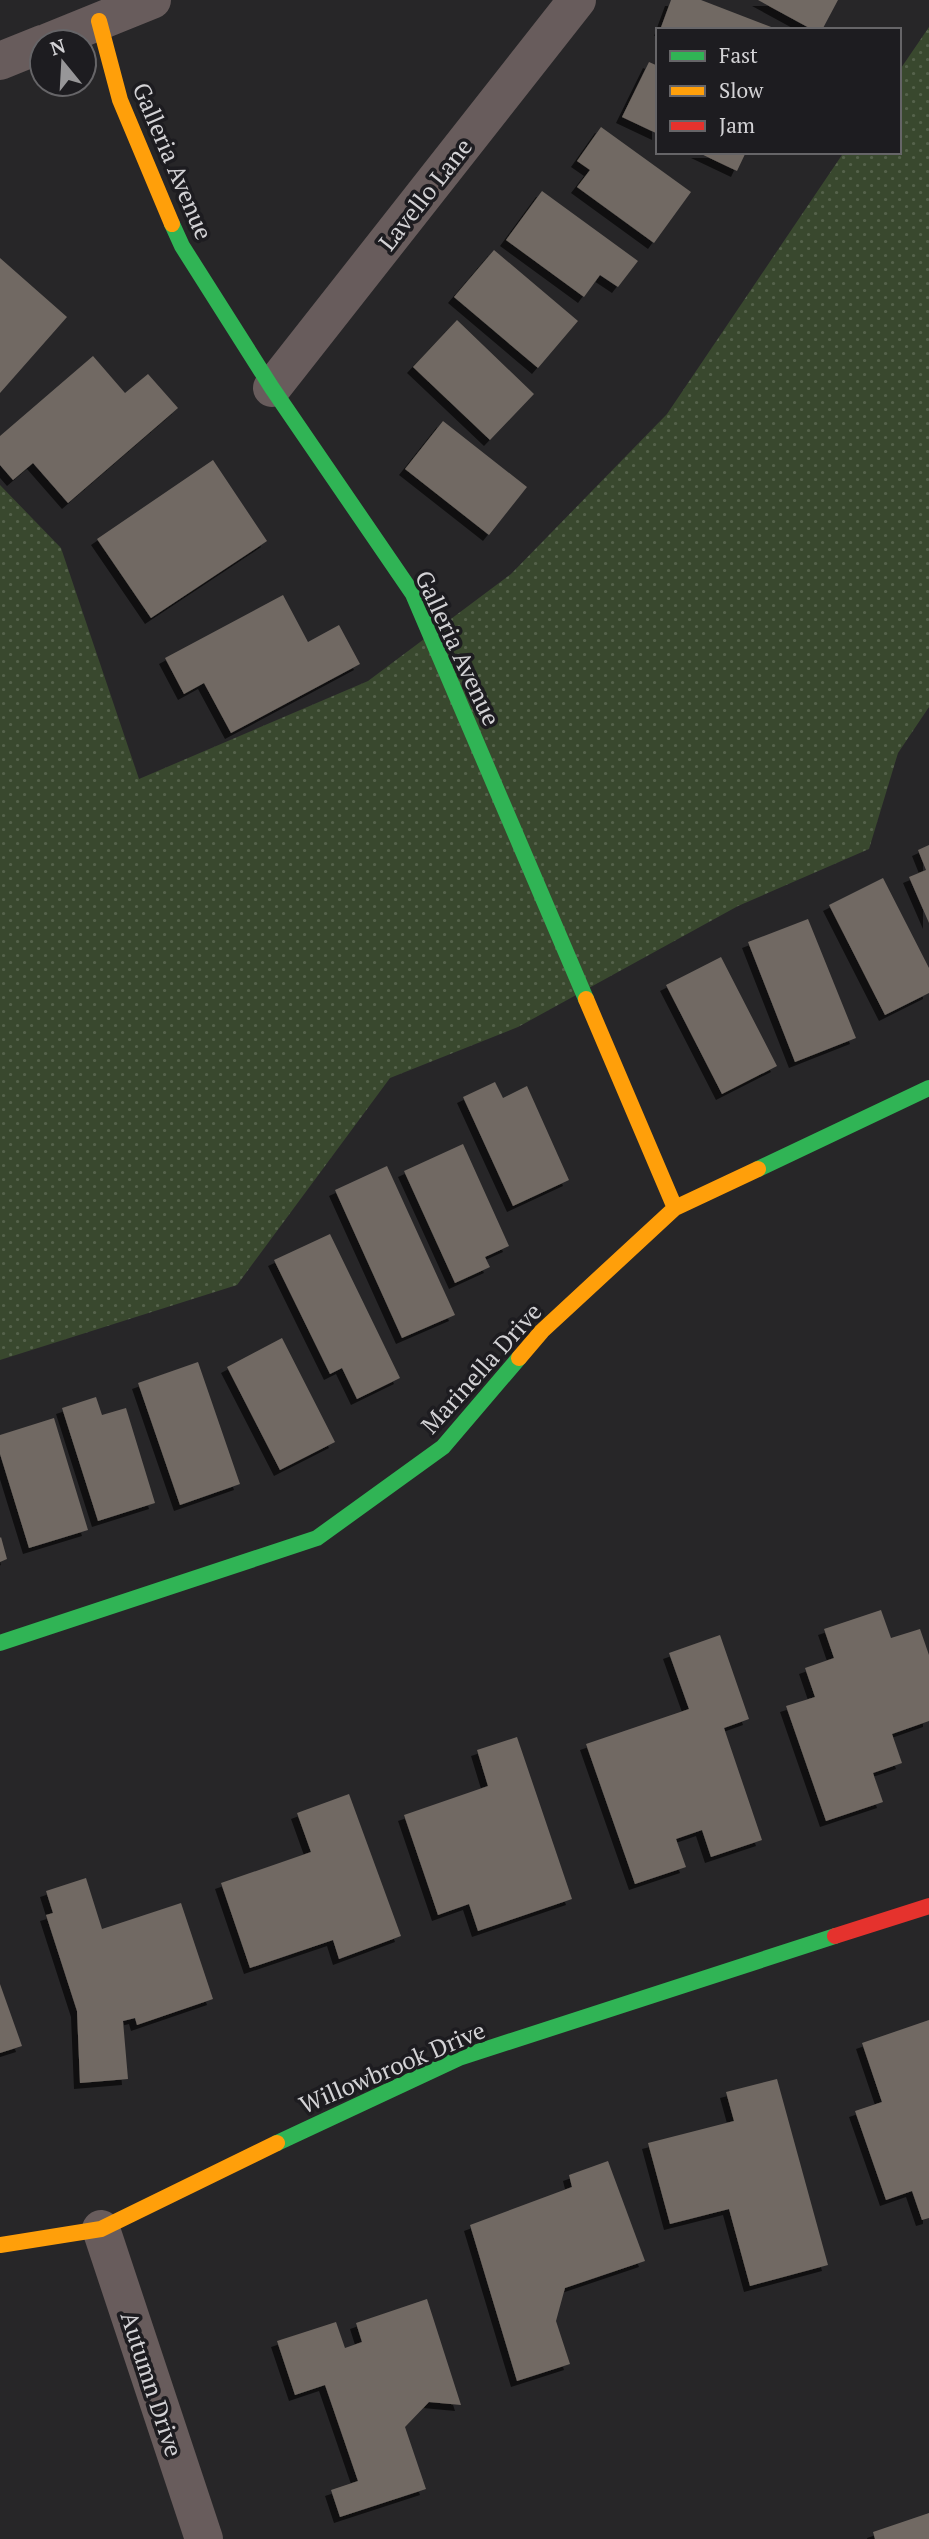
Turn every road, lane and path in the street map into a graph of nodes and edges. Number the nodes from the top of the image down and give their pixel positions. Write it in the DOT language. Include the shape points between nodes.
graph roads {
  1 [pos="152,0"];
  2 [pos="577,0"];
  3 [pos="99,21"];
  4 [pos="82,28"];
  5 [pos="28,50"];
  6 [pos="0,61"];
  7 [pos="272,388"];
  8 [pos="929,1088"];
  9 [pos="675,1208"];
  10 [pos="0,1643"];
  11 [pos="929,1906"];
  12 [pos="101,2229"];
  13 [pos="0,2245"];
  14 [pos="204,2539"];
  1 -- 3 [label="street"];
  2 -- 7 [label="street, Lavello Lane"];
  3 -- 4 [label="street"];
  3 -- 7 [label="street, Galleria Avenue" via="120,100 182,246"];
  5 -- 6 [label="street"];
  7 -- 9 [label="street, Galleria Avenue" via="413,594"];
  8 -- 9 [label="street, Marinella Drive"];
  9 -- 10 [label="street, Marinella Drive" via="542,1331 443,1447 317,1538"];
  11 -- 12 [label="street, Willowbrook Drive" via="459,2058"];
  12 -- 13 [label="street, Willowbrook Drive"];
  12 -- 14 [label="street, Autumn Drive"];
}
